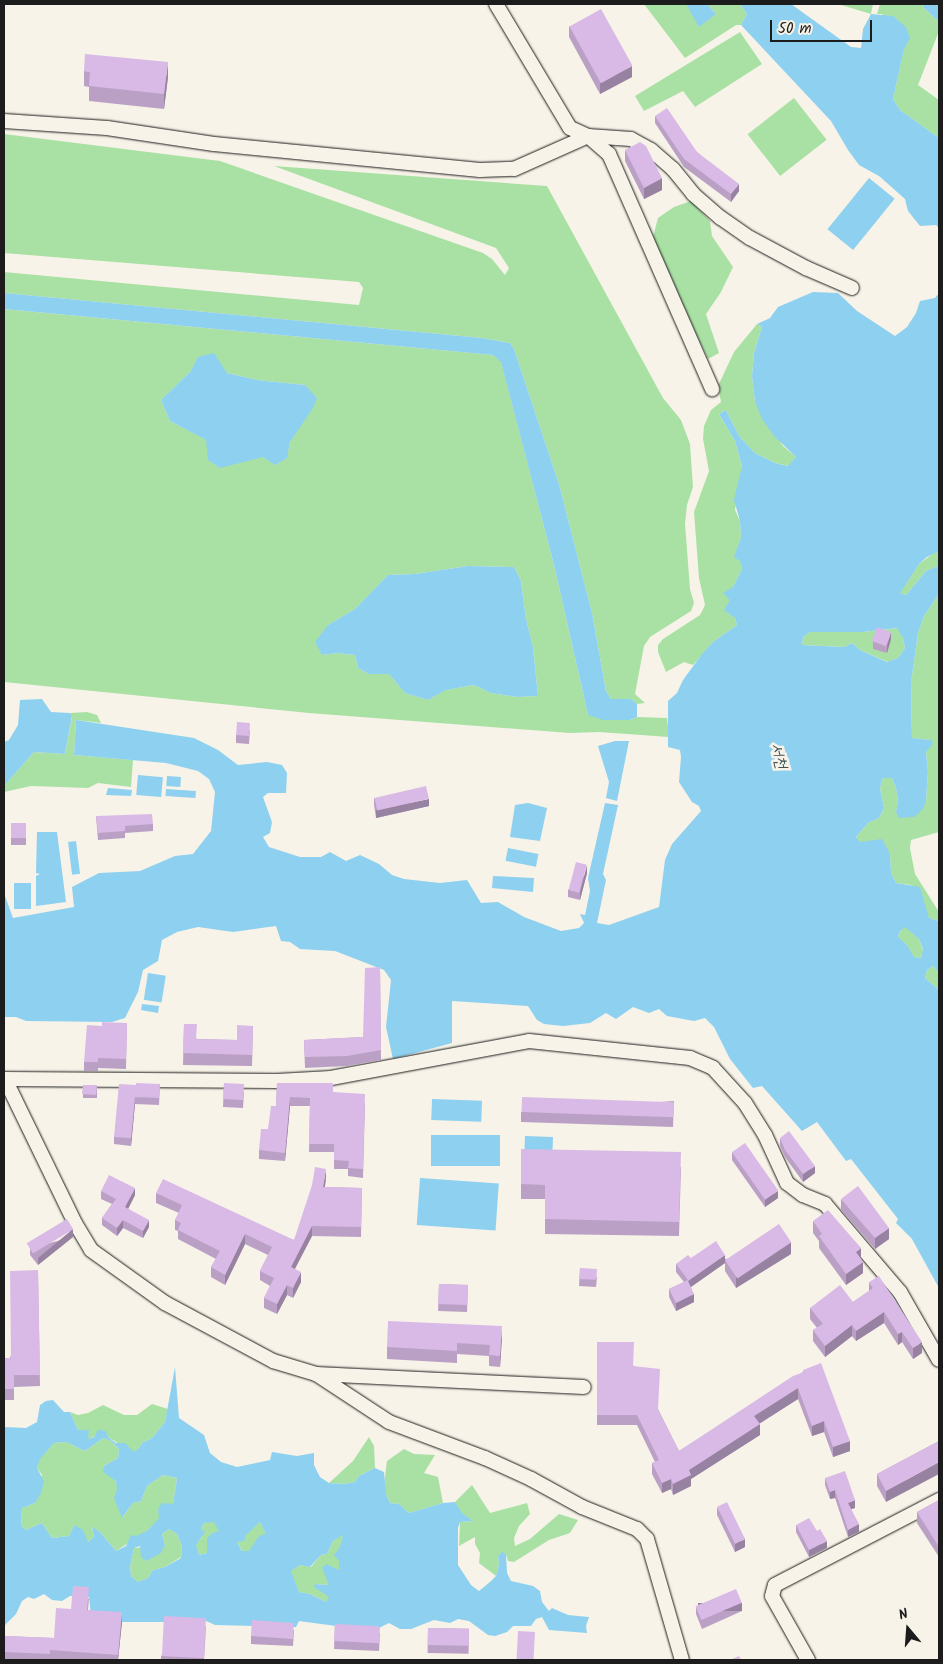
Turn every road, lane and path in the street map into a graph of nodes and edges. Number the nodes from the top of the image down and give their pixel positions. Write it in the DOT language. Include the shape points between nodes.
graph roads {
  1 [pos="496,4"];
  2 [pos="4,121"];
  3 [pos="588,136"];
  4 [pos="852,288"];
  5 [pos="712,389"];
  6 [pos="5,1079"];
  7 [pos="939,1360"];
  8 [pos="316,1374"];
  9 [pos="584,1387"];
  10 [pos="939,1500"];
  11 [pos="682,1660"];
  12 [pos="808,1660"];
  1 -- 3 [label="street" via="570,128"];
  2 -- 3 [label="street" via="107,128 214,144 480,170 514,168"];
  3 -- 4 [label="street" via="631,139 651,150 673,169 693,194 750,238"];
  3 -- 5 [label="street" via="609,154"];
  6 -- 7 [label="street" via="277,1081 331,1078 529,1041 690,1058 713,1068 745,1103 787,1183 803,1195 825,1204 900,1292"];
  6 -- 8 [label="street" via="91,1250 165,1303 273,1361"];
  8 -- 9 [label="street"];
  8 -- 11 [label="street" via="389,1422 485,1458 582,1507 637,1529 647,1539"];
  10 -- 12 [label="street" via="775,1585 772,1596"];
}
